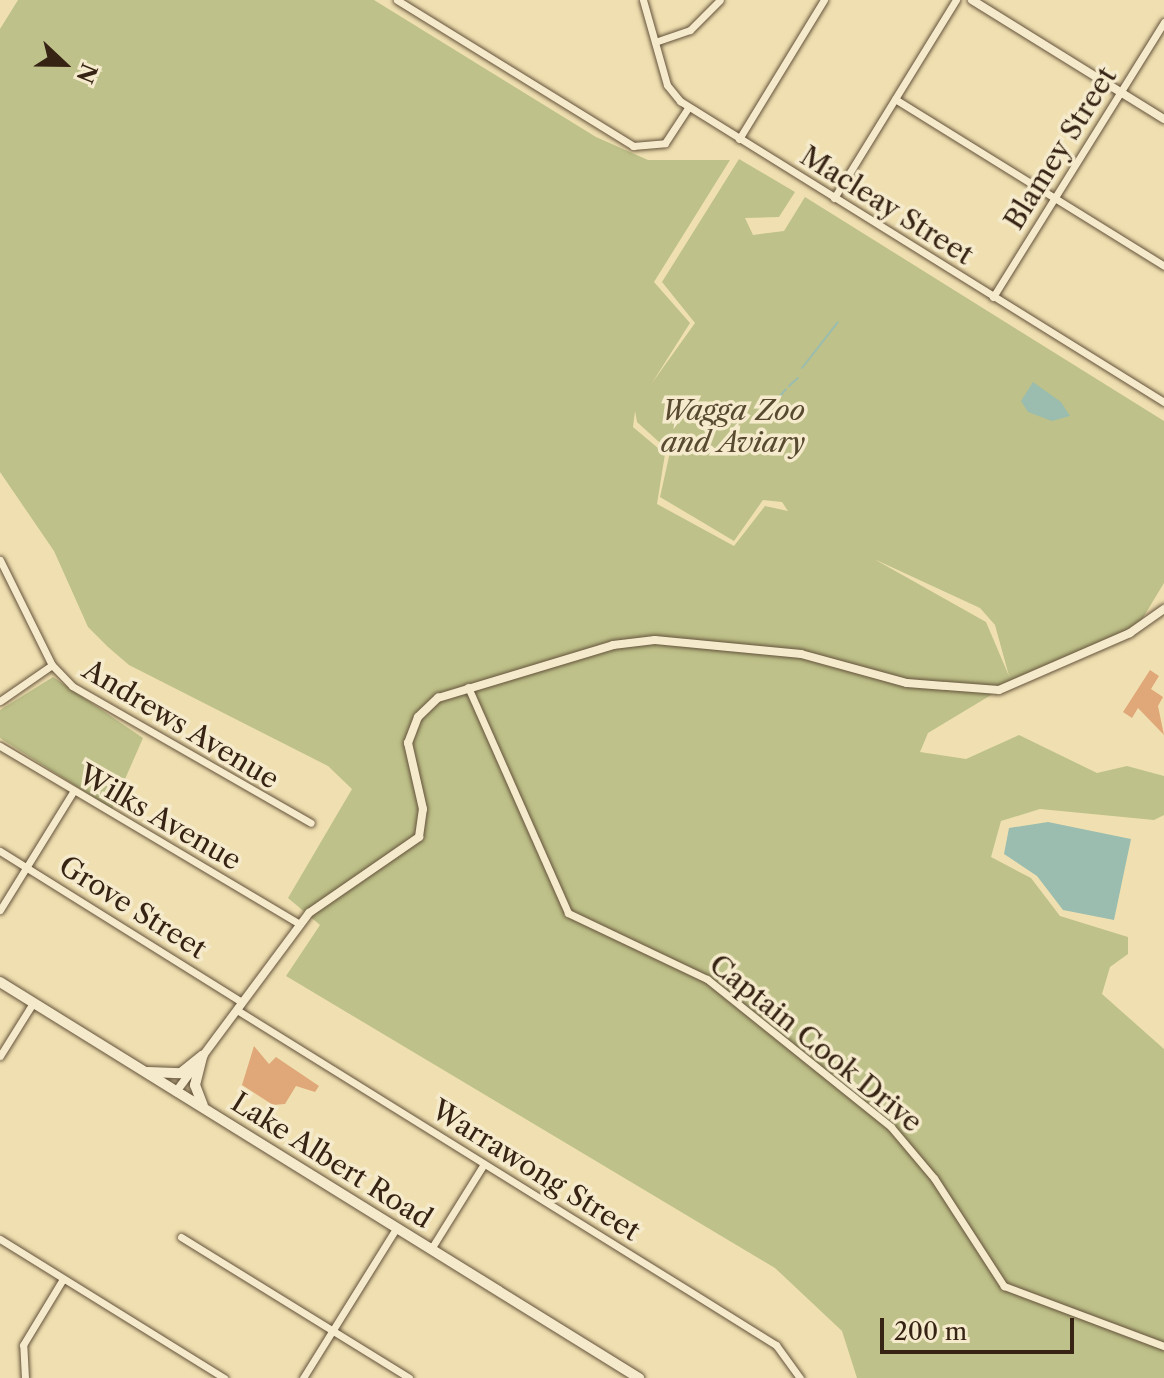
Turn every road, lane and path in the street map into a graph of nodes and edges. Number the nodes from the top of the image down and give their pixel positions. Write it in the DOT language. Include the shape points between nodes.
graph roads {
  1 [pos="397,0"];
  2 [pos="643,0"];
  3 [pos="720,0"];
  4 [pos="824,0"];
  5 [pos="956,0"];
  6 [pos="972,0"];
  7 [pos="1164,22"];
  8 [pos="655,42"];
  9 [pos="1120,92"];
  10 [pos="895,99"];
  11 [pos="688,108"];
  12 [pos="1164,119"];
  13 [pos="739,139"];
  14 [pos="834,198"];
  15 [pos="1055,198"];
  16 [pos="1164,266"];
  17 [pos="993,297"];
  18 [pos="1164,388"];
  19 [pos="1161,400"];
  20 [pos="0,560"];
  21 [pos="1164,609"];
  22 [pos="52,665"];
  23 [pos="468,687"];
  24 [pos="0,701"];
  25 [pos="0,746"];
  26 [pos="73,792"];
  27 [pos="311,823"];
  28 [pos="0,851"];
  29 [pos="26,867"];
  30 [pos="0,910"];
  31 [pos="300,924"];
  32 [pos="0,982"];
  33 [pos="33,1003"];
  34 [pos="240,1006"];
  35 [pos="203,1055"];
  36 [pos="0,1056"];
  37 [pos="143,1071"];
  38 [pos="176,1092"];
  39 [pos="207,1110"];
  40 [pos="484,1164"];
  41 [pos="397,1227"];
  42 [pos="181,1237"];
  43 [pos="0,1239"];
  44 [pos="431,1249"];
  45 [pos="63,1279"];
  46 [pos="332,1331"];
  47 [pos="1164,1346"];
  48 [pos="25,1378"];
  49 [pos="224,1378"];
  50 [pos="303,1378"];
  51 [pos="409,1378"];
  52 [pos="639,1378"];
  53 [pos="800,1378"];
  1 -- 11 [label="street" via="633,146 665,143"];
  2 -- 8 [label="street, Macleay Street"];
  3 -- 8 [label="street" via="690,30"];
  4 -- 13 [label="street"];
  5 -- 10 [label="street"];
  6 -- 9 [label="street"];
  7 -- 9 [label="street, Blamey Street"];
  8 -- 11 [label="street, Macleay Street" via="667,85"];
  9 -- 12 [label="street"];
  9 -- 15 [label="street, Blamey Street"];
  10 -- 14 [label="street"];
  10 -- 15 [label="street"];
  11 -- 13 [label="street, Macleay Street"];
  13 -- 14 [label="street, Macleay Street"];
  14 -- 17 [label="street, Macleay Street"];
  15 -- 16 [label="street"];
  15 -- 17 [label="street, Blamey Street"];
  17 -- 19 [label="street, Macleay Street"];
  18 -- 19 [label="street"];
  20 -- 22 [label="street, Andrews Avenue"];
  21 -- 23 [label="street" via="1130,633 999,690 907,683 801,654 655,640"];
  22 -- 24 [label="street"];
  22 -- 27 [label="street, Andrews Avenue" via="98,705"];
  23 -- 31 [label="street" via="426,706 411,731 408,759 424,818 413,846 329,896"];
  23 -- 47 [label="street, Captain Cook Drive" via="568,913 707,979 891,1127 934,1178 1004,1286"];
  25 -- 26 [label="street, Wilks Avenue"];
  26 -- 29 [label="street"];
  26 -- 31 [label="street, Wilks Avenue"];
  28 -- 29 [label="street, Grove Street"];
  29 -- 30 [label="street"];
  29 -- 34 [label="street, Grove Street"];
  31 -- 34 [label="street"];
  32 -- 33 [label="main road, Lake Albert Road"];
  33 -- 36 [label="street"];
  33 -- 37 [label="main road, Lake Albert Road"];
  34 -- 35 [label="street"];
  34 -- 40 [label="street, Warrawong Street"];
  35 -- 37 [label="main road" via="181,1073"];
  35 -- 38 [label="street"];
  35 -- 39 [label="main road" via="195,1085"];
  37 -- 38 [label="main road, Lake Albert Road"];
  38 -- 39 [label="main road, Lake Albert Road"];
  39 -- 41 [label="main road, Lake Albert Road"];
  40 -- 44 [label="street"];
  40 -- 53 [label="street, Warrawong Street" via="776,1345"];
  41 -- 44 [label="main road, Lake Albert Road"];
  41 -- 46 [label="street"];
  42 -- 46 [label="street"];
  43 -- 45 [label="street"];
  44 -- 52 [label="main road, Lake Albert Road"];
  45 -- 48 [label="street" via="23,1345"];
  45 -- 49 [label="street"];
  46 -- 50 [label="street"];
  46 -- 51 [label="street"];
}
